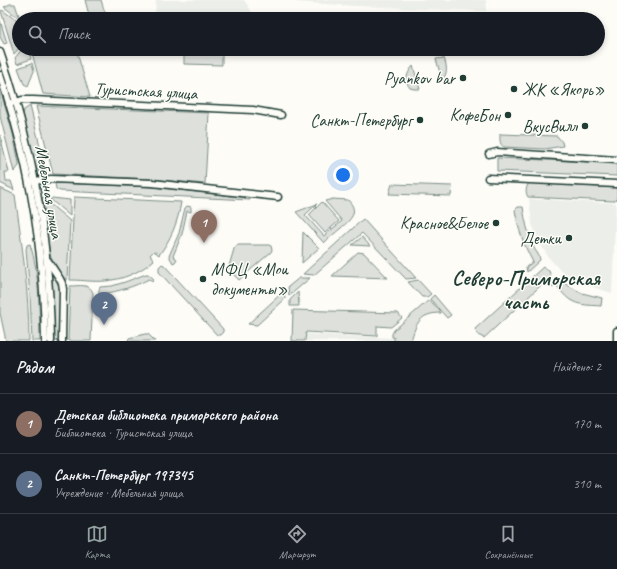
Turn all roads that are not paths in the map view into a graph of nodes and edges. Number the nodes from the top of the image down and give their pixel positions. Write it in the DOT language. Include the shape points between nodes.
graph roads {
  1 [pos="0,52"];
  2 [pos="0,75"];
  3 [pos="16,102"];
  4 [pos="9,104"];
  5 [pos="280,115"];
  6 [pos="489,154"];
  7 [pos="617,160"];
  8 [pos="488,178"];
  9 [pos="32,181"];
  10 [pos="617,184"];
  11 [pos="278,197"];
  12 [pos="47,259"];
  13 [pos="617,331"];
  14 [pos="45,341"];
  15 [pos="51,341"];
  16 [pos="62,341"];
  17 [pos="617,341"];
  1 -- 3 [label="street, Мебельная улица"];
  2 -- 4 [label="street, Мебельная улица"];
  3 -- 4 [label="street, Туристская улица"];
  3 -- 5 [label="street, Туристская улица" via="33,100 253,110"];
  3 -- 9 [label="street, Мебельная улица"];
  4 -- 9 [label="street, Мебельная улица"];
  6 -- 7 [label="street" via="497,152"];
  8 -- 10 [label="street"];
  9 -- 11 [label="street" via="51,179 152,183"];
  9 -- 12 [label="street, Мебельная улица"];
  9 -- 14 [label="street, Мебельная улица"];
  12 -- 15 [label="street, Мебельная улица"];
  12 -- 16 [label="street" via="62,283"];
  13 -- 17 [label="street"];
}
